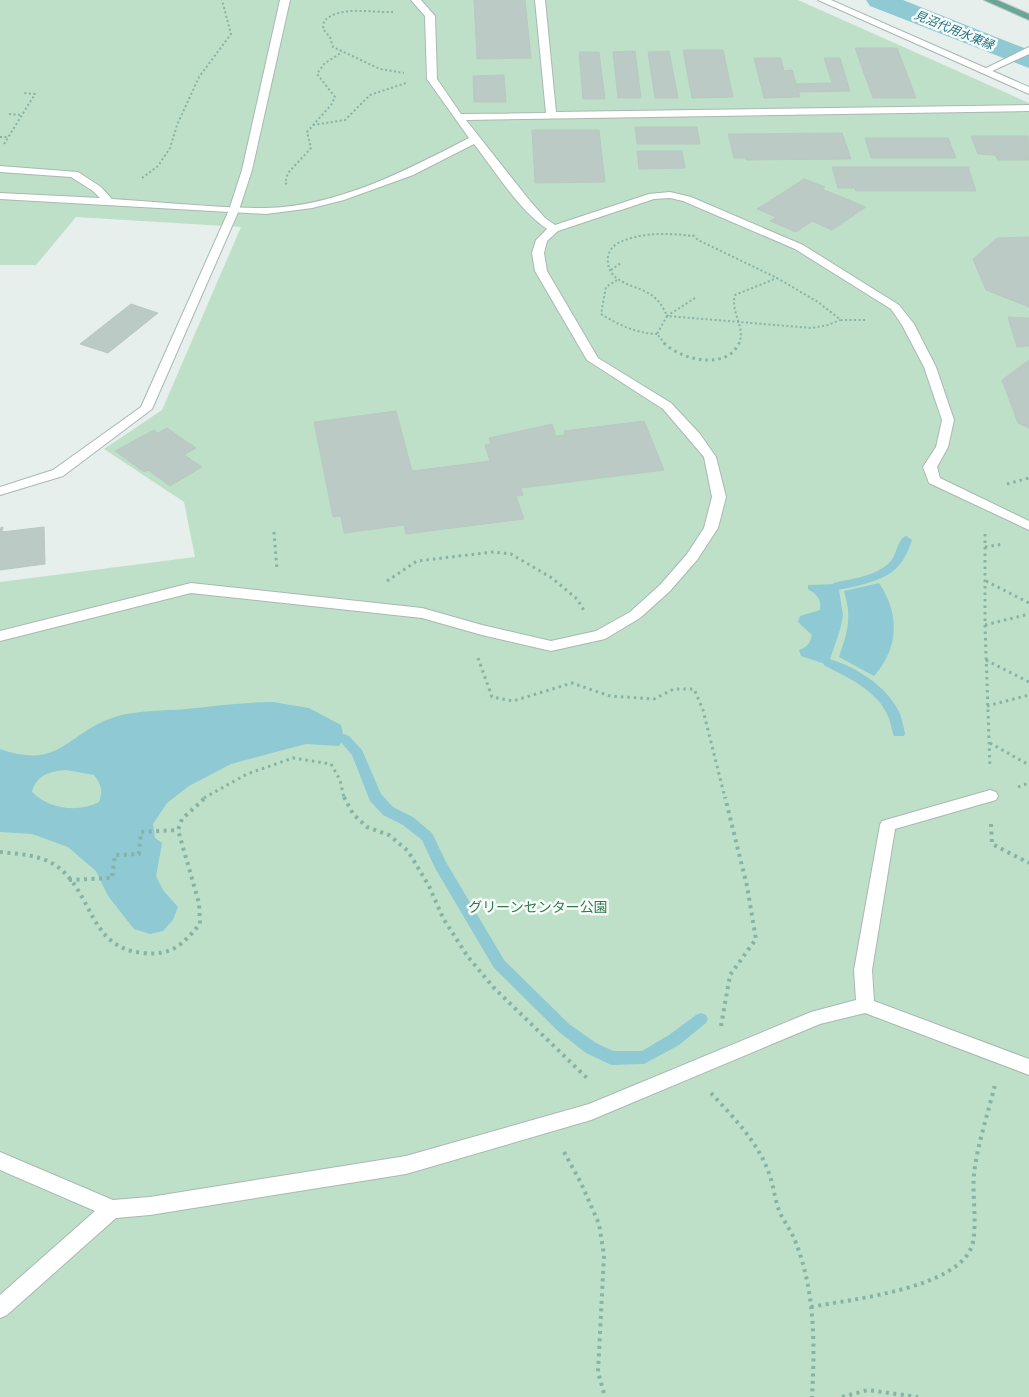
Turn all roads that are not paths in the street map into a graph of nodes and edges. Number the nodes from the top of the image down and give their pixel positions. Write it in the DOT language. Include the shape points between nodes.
graph roads {
  1 [pos="285,0"];
  2 [pos="540,0"];
  3 [pos="823,0"];
  4 [pos="989,0"];
  5 [pos="417,2"];
  6 [pos="1029,17"];
  7 [pos="1029,50"];
  8 [pos="985,71"];
  9 [pos="1029,90"];
  10 [pos="1029,108"];
  11 [pos="551,116"];
  12 [pos="458,117"];
  13 [pos="475,139"];
  14 [pos="0,170"];
  15 [pos="0,196"];
  16 [pos="110,202"];
  17 [pos="234,210"];
  18 [pos="554,230"];
  19 [pos="0,491"];
  20 [pos="1029,526"];
  21 [pos="0,636"];
  22 [pos="990,796"];
  23 [pos="865,1005"];
  24 [pos="1029,1067"];
  25 [pos="0,1161"];
  26 [pos="112,1209"];
  27 [pos="0,1308"];
  1 -- 17 [label="street" via="247,170"];
  2 -- 11 [label="street"];
  3 -- 8 [label="street"];
  4 -- 6 [label="main road"];
  5 -- 12 [label="street" via="430,16 428,79"];
  7 -- 8 [label="street"];
  8 -- 9 [label="street"];
  10 -- 11 [label="street"];
  11 -- 12 [label="street"];
  12 -- 13 [label="street"];
  13 -- 17 [label="street" via="409,173 340,198 266,211"];
  13 -- 18 [label="street" via="536,214"];
  14 -- 16 [label="street" via="74,174"];
  15 -- 16 [label="street"];
  16 -- 17 [label="street"];
  17 -- 19 [label="street" via="146,409 58,473"];
  18 -- 20 [label="street" via="653,196 670,195 687,199 799,248 895,307 908,324 930,367 948,420 942,447 930,467 934,480"];
  18 -- 21 [label="street" via="542,240 538,253 541,271 593,360 667,406 710,458 719,497 711,528 692,557 635,615 600,635 551,646 422,614 190,588"];
  22 -- 23 [label="street" via="888,825 863,970"];
  23 -- 24 [label="street"];
  23 -- 26 [label="street" via="817,1017 591,1112 406,1165 150,1206"];
  25 -- 26 [label="street"];
  26 -- 27 [label="street"];
}
